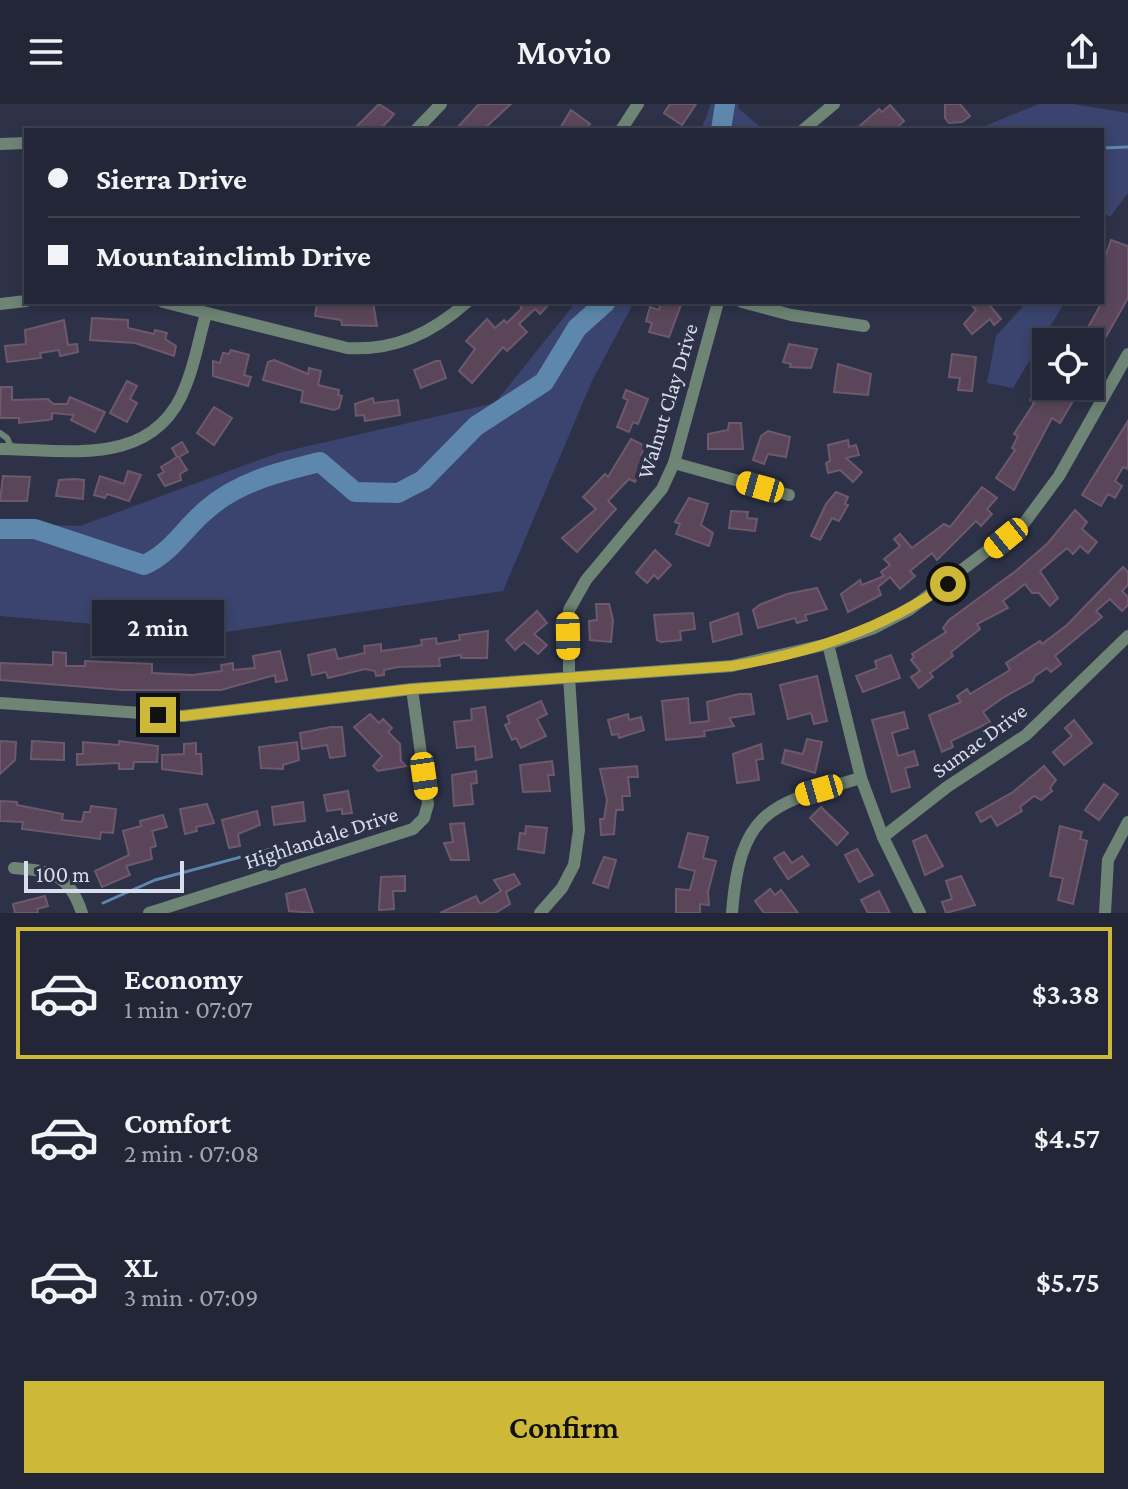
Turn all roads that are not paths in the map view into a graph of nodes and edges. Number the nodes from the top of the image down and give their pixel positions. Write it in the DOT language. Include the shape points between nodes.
graph roads {
  1 [pos="441,104"];
  2 [pos="638,104"];
  3 [pos="834,104"];
  4 [pos="418,128"];
  5 [pos="622,128"];
  6 [pos="805,128"];
  7 [pos="24,143"];
  8 [pos="0,144"];
  9 [pos="24,301"];
  10 [pos="0,304"];
  11 [pos="170,304"];
  12 [pos="464,304"];
  13 [pos="717,304"];
  14 [pos="750,304"];
  15 [pos="206,314"];
  16 [pos="864,326"];
  17 [pos="1128,354"];
  18 [pos="0,433"];
  19 [pos="6,449"];
  20 [pos="674,463"];
  21 [pos="789,495"];
  22 [pos="1128,636"];
  23 [pos="828,644"];
  24 [pos="569,677"];
  25 [pos="412,689"];
  26 [pos="0,703"];
  27 [pos="861,778"];
  28 [pos="1128,822"];
  29 [pos="883,837"];
  30 [pos="14,868"];
  31 [pos="82,913"];
  32 [pos="149,913"];
  33 [pos="540,913"];
  34 [pos="732,913"];
  35 [pos="920,913"];
  36 [pos="1105,913"];
  1 -- 4 [label="street"];
  2 -- 5 [label="street"];
  3 -- 6 [label="street"];
  7 -- 8 [label="street"];
  9 -- 10 [label="street"];
  11 -- 15 [label="street"];
  12 -- 15 [label="street" via="421,336 372,350"];
  13 -- 20 [label="street, Walnut Clay Drive"];
  14 -- 16 [label="street"];
  15 -- 19 [label="street" via="186,387 150,435 98,451"];
  17 -- 23 [label="street" via="1059,476 1025,522 909,610"];
  18 -- 19 [label="lane"];
  20 -- 21 [label="street"];
  20 -- 24 [label="street, Walnut Clay Drive" via="650,507 575,595 569,610"];
  22 -- 29 [label="street, Sumac Drive" via="1026,735"];
  23 -- 24 [label="street" via="732,666"];
  23 -- 27 [label="street"];
  24 -- 25 [label="street"];
  24 -- 33 [label="street, Walnut Clay Drive" via="579,830 574,865"];
  25 -- 26 [label="street" via="183,716"];
  25 -- 32 [label="street, Highlandale Drive" via="428,804 413,829"];
  27 -- 29 [label="street"];
  27 -- 34 [label="street" via="797,796 759,822 743,844"];
  28 -- 36 [label="street" via="1108,860"];
  29 -- 35 [label="street"];
  30 -- 31 [label="street" via="57,875 72,889"];
}
